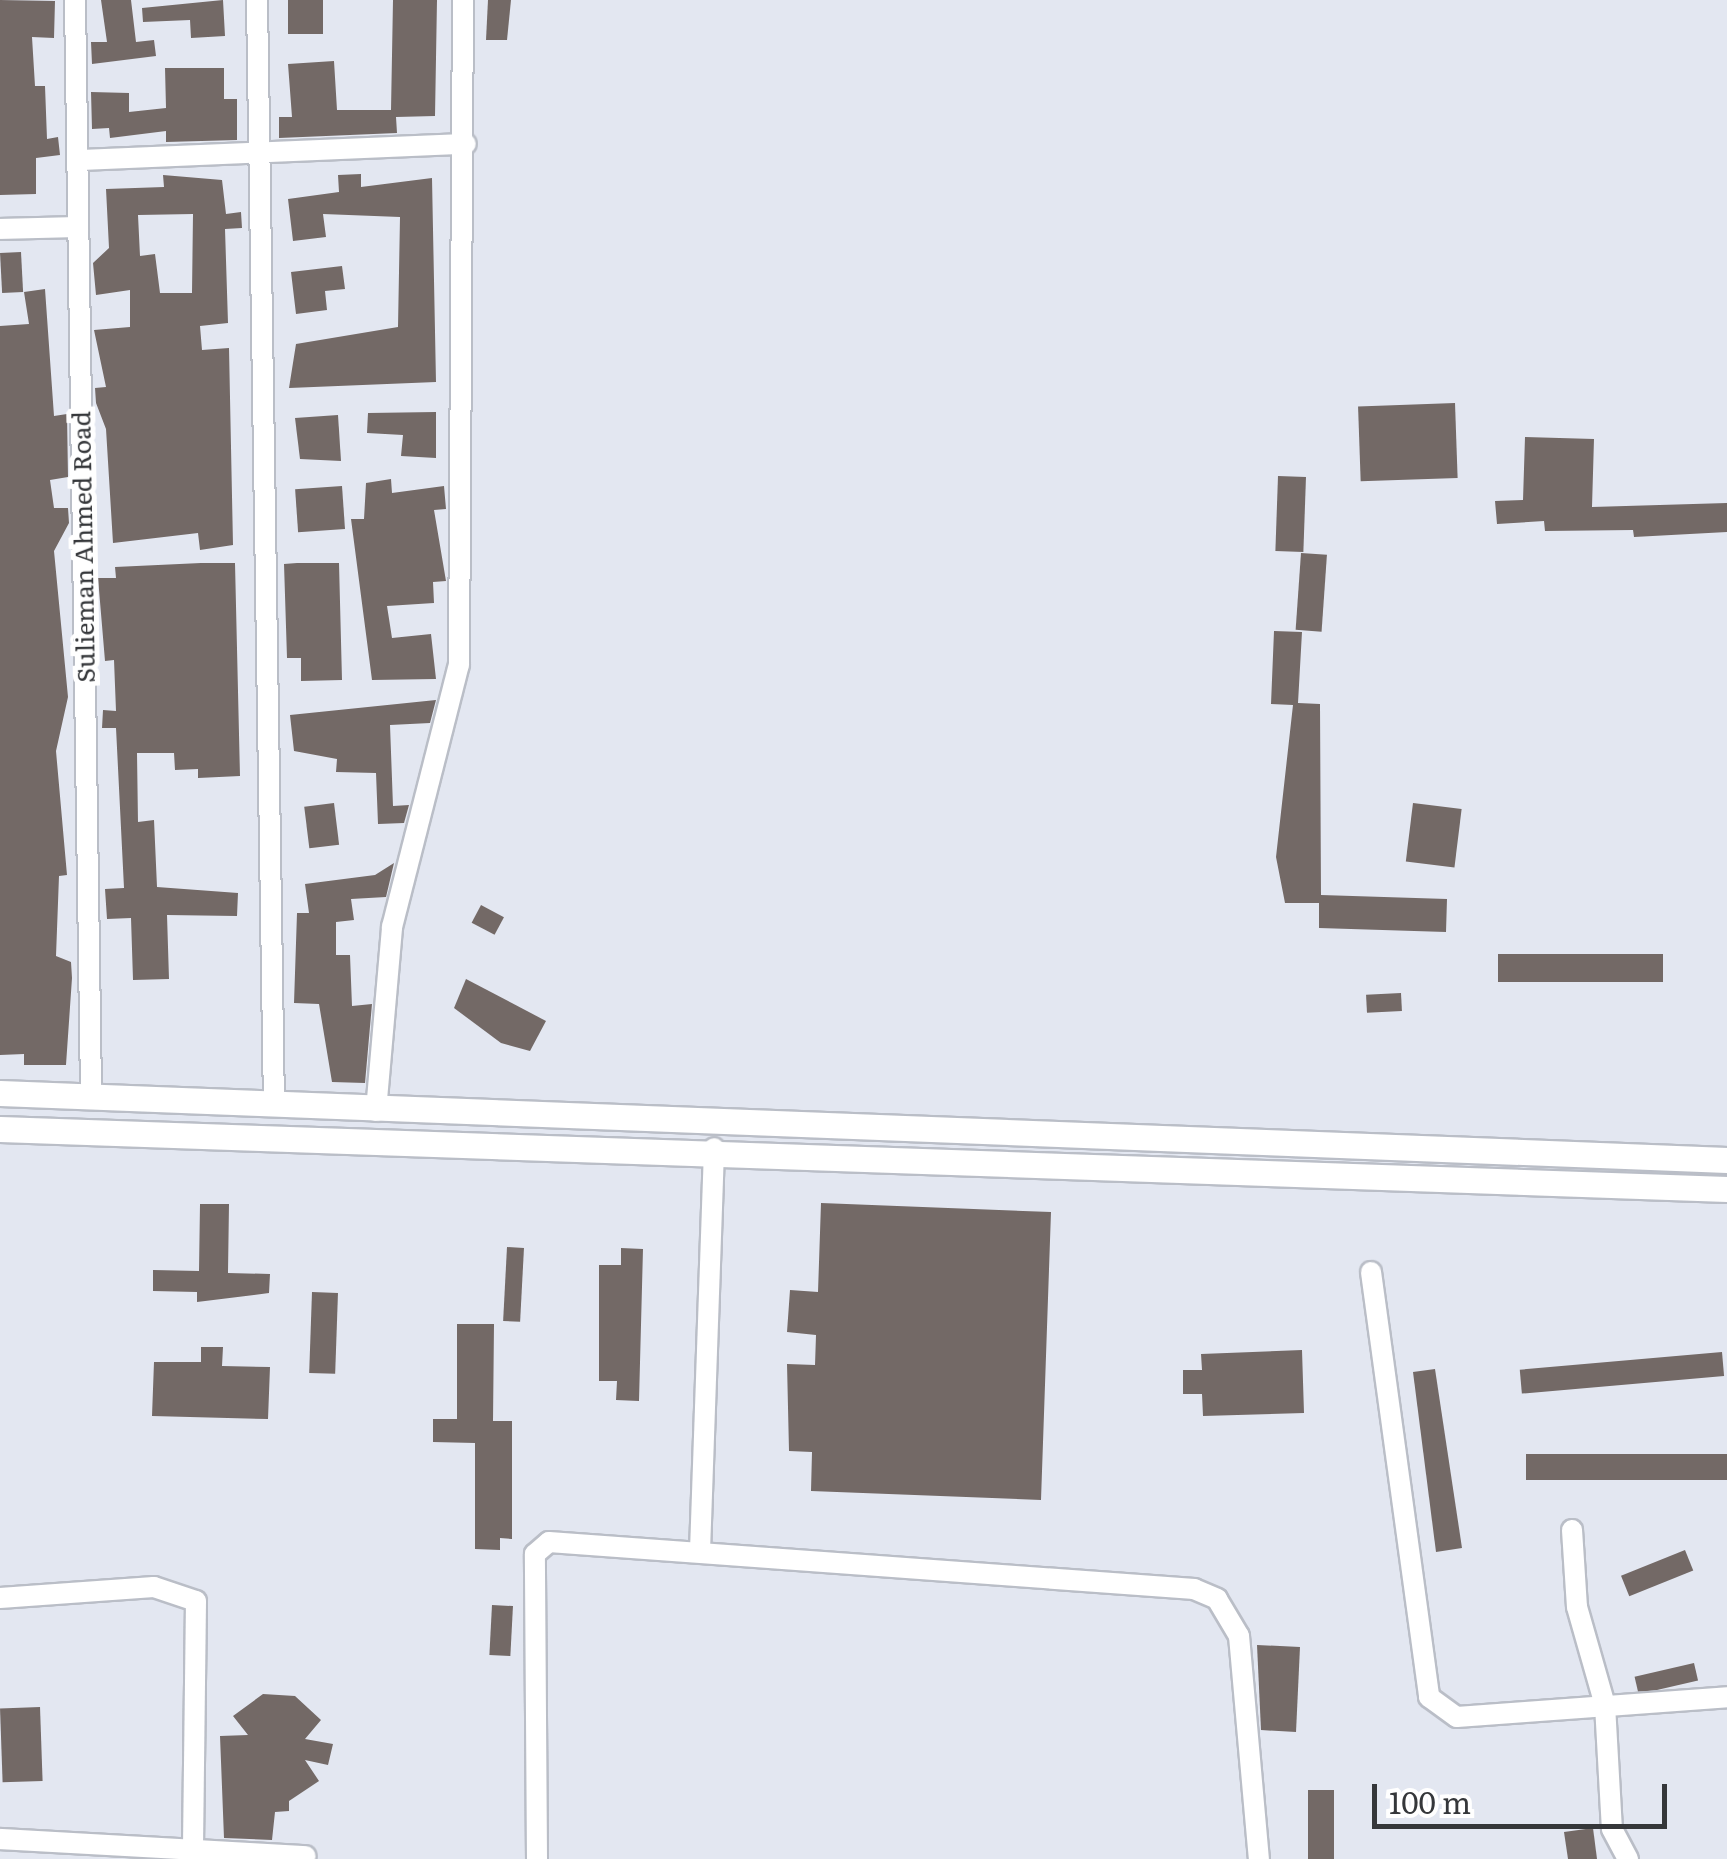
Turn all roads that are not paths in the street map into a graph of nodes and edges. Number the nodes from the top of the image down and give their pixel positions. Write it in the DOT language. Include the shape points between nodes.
graph roads {
  1 [pos="75,0"];
  2 [pos="257,0"];
  3 [pos="463,0"];
  4 [pos="466,144"];
  5 [pos="262,154"];
  6 [pos="79,160"];
  7 [pos="78,227"];
  8 [pos="0,228"];
  9 [pos="0,1093"];
  10 [pos="90,1094"];
  11 [pos="186,1100"];
  12 [pos="274,1105"];
  13 [pos="376,1111"];
  14 [pos="0,1129"];
  15 [pos="188,1132"];
  16 [pos="714,1148"];
  17 [pos="1727,1160"];
  18 [pos="1727,1189"];
  19 [pos="1371,1272"];
  20 [pos="1572,1530"];
  21 [pos="700,1551"];
  22 [pos="0,1598"];
  23 [pos="1727,1697"];
  24 [pos="1605,1704"];
  25 [pos="0,1839"];
  26 [pos="194,1850"];
  27 [pos="306,1856"];
  28 [pos="537,1859"];
  29 [pos="1259,1859"];
  30 [pos="1628,1859"];
  1 -- 6 [label="street, Sulieman Ahmed Road"];
  2 -- 5 [label="street"];
  3 -- 4 [label="street"];
  4 -- 5 [label="street"];
  4 -- 13 [label="street" via="459,665 392,927"];
  5 -- 6 [label="street"];
  5 -- 12 [label="street"];
  6 -- 7 [label="street, Sulieman Ahmed Road"];
  7 -- 8 [label="street"];
  7 -- 10 [label="street, Sulieman Ahmed Road"];
  9 -- 10 [label="street"];
  10 -- 11 [label="street"];
  11 -- 12 [label="street"];
  11 -- 15 [label="street"];
  12 -- 13 [label="street"];
  13 -- 17 [label="street"];
  14 -- 15 [label="street"];
  15 -- 16 [label="street"];
  16 -- 18 [label="street"];
  16 -- 21 [label="street"];
  19 -- 24 [label="street" via="1428,1697 1456,1717"];
  20 -- 24 [label="street" via="1577,1607"];
  21 -- 28 [label="street" via="539,1546"];
  21 -- 29 [label="street" via="1194,1589 1217,1599 1239,1636"];
  22 -- 26 [label="street" via="154,1587 196,1601"];
  23 -- 24 [label="street"];
  24 -- 30 [label="street" via="1612,1829"];
  25 -- 26 [label="street"];
  26 -- 27 [label="street"];
}
